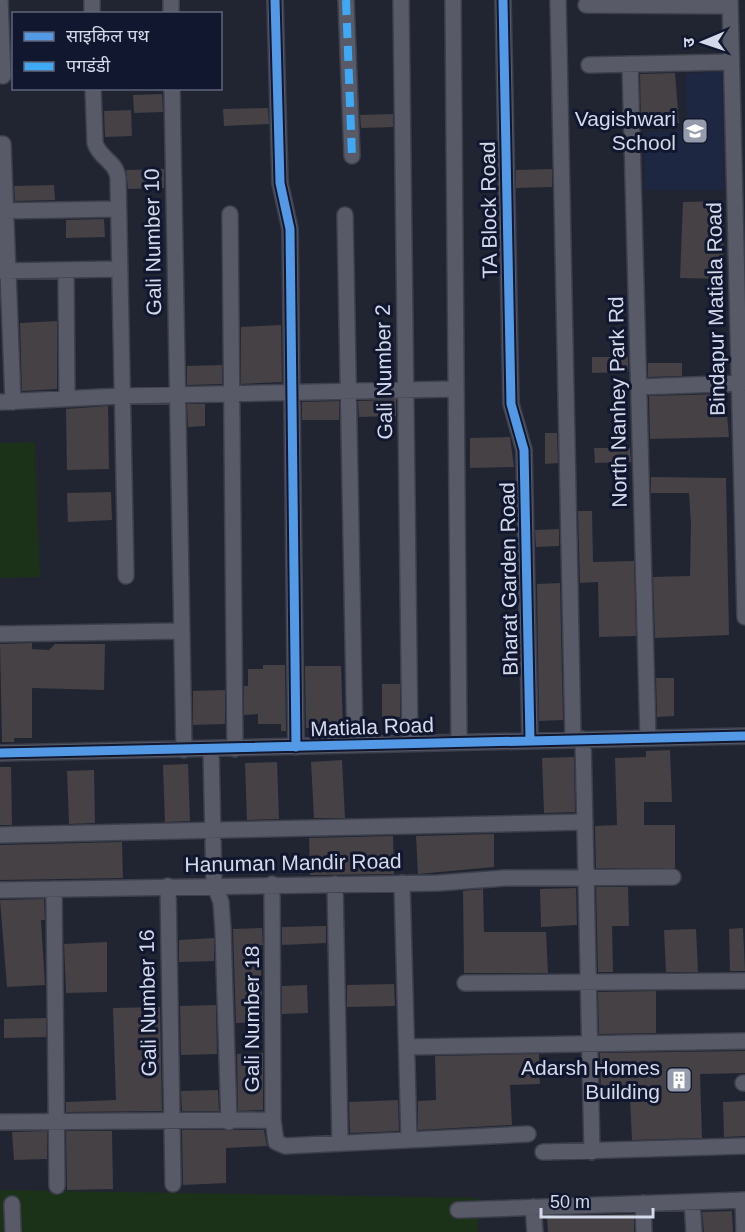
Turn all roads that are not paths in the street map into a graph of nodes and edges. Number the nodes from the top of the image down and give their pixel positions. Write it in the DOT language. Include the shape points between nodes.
graph roads {
  1 [pos="0,0"];
  2 [pos="275,0"];
  3 [pos="346,0"];
  4 [pos="401,0"];
  5 [pos="453,0"];
  6 [pos="503,0"];
  7 [pos="558,0"];
  8 [pos="730,3"];
  9 [pos="586,6"];
  10 [pos="732,62"];
  11 [pos="630,64"];
  12 [pos="590,65"];
  13 [pos="6,76"];
  14 [pos="93,90"];
  15 [pos="172,90"];
  16 [pos="0,144"];
  17 [pos="352,156"];
  18 [pos="739,163"];
  19 [pos="740,208"];
  20 [pos="116,209"];
  21 [pos="3,211"];
  22 [pos="230,214"];
  23 [pos="345,215"];
  24 [pos="740,249"];
  25 [pos="118,269"];
  26 [pos="66,270"];
  27 [pos="4,271"];
  28 [pos="741,295"];
  29 [pos="741,337"];
  30 [pos="742,383"];
  31 [pos="639,387"];
  32 [pos="454,389"];
  33 [pos="405,390"];
  34 [pos="347,391"];
  35 [pos="293,392"];
  36 [pos="232,394"];
  37 [pos="177,395"];
  38 [pos="121,396"];
  39 [pos="68,399"];
  40 [pos="6,402"];
  41 [pos="513,419"];
  42 [pos="743,424"];
  43 [pos="743,477"];
  44 [pos="744,528"];
  45 [pos="126,576"];
  46 [pos="745,581"];
  47 [pos="745,618"];
  48 [pos="181,631"];
  49 [pos="0,634"];
  50 [pos="745,736"];
  51 [pos="648,738"];
  52 [pos="578,739"];
  53 [pos="530,740"];
  54 [pos="459,742"];
  55 [pos="410,744"];
  56 [pos="355,745"];
  57 [pos="296,747"];
  58 [pos="211,749"];
  59 [pos="235,749"];
  60 [pos="184,750"];
  61 [pos="0,753"];
  62 [pos="585,822"];
  63 [pos="213,832"];
  64 [pos="0,835"];
  65 [pos="586,877"];
  66 [pos="673,877"];
  67 [pos="402,883"];
  68 [pos="214,884"];
  69 [pos="272,884"];
  70 [pos="334,884"];
  71 [pos="168,886"];
  72 [pos="54,889"];
  73 [pos="0,890"];
  74 [pos="745,981"];
  75 [pos="588,982"];
  76 [pos="465,983"];
  77 [pos="745,1041"];
  78 [pos="590,1046"];
  79 [pos="406,1047"];
  80 [pos="273,1120"];
  81 [pos="171,1121"];
  82 [pos="0,1122"];
  83 [pos="229,1122"];
  84 [pos="56,1123"];
  85 [pos="528,1134"];
  86 [pos="409,1139"];
  87 [pos="340,1142"];
  88 [pos="745,1146"];
  89 [pos="543,1152"];
  90 [pos="592,1152"];
  91 [pos="172,1184"];
  92 [pos="57,1186"];
  93 [pos="744,1200"];
  94 [pos="692,1202"];
  95 [pos="642,1203"];
  96 [pos="12,1204"];
  97 [pos="533,1207"];
  98 [pos="458,1210"];
  99 [pos="13,1232"];
  100 [pos="535,1232"];
  101 [pos="644,1232"];
  102 [pos="694,1232"];
  103 [pos="744,1232"];
  1 -- 13 [label="street"];
  2 -- 35 [label="street" via="280,183 290,229"];
  3 -- 17 [label="street"];
  4 -- 33 [label="street, Gali Number 2"];
  5 -- 32 [label="street"];
  6 -- 41 [label="street, TA Block Road"];
  7 -- 52 [label="street"];
  8 -- 9 [label="street"];
  8 -- 10 [label="street, Bindapur Matiala Road"];
  10 -- 11 [label="street"];
  10 -- 18 [label="street, Bindapur Matiala Road"];
  11 -- 12 [label="street"];
  11 -- 31 [label="street, North Nanhey Park Rd"];
  14 -- 20 [label="street" via="97,150 117,169"];
  15 -- 37 [label="street, Gali Number 10"];
  16 -- 21 [label="street"];
  18 -- 19 [label="street, Bindapur Matiala Road"];
  19 -- 24 [label="street, Bindapur Matiala Road"];
  20 -- 21 [label="street"];
  20 -- 25 [label="street"];
  21 -- 27 [label="street"];
  22 -- 36 [label="street"];
  23 -- 34 [label="street"];
  24 -- 28 [label="street, Bindapur Matiala Road"];
  25 -- 26 [label="street"];
  25 -- 38 [label="street"];
  26 -- 27 [label="street"];
  26 -- 39 [label="street"];
  27 -- 40 [label="street"];
  28 -- 29 [label="street, Bindapur Matiala Road"];
  29 -- 30 [label="street, Bindapur Matiala Road"];
  30 -- 31 [label="street"];
  30 -- 42 [label="street, Bindapur Matiala Road"];
  31 -- 51 [label="street, North Nanhey Park Rd"];
  32 -- 33 [label="street"];
  32 -- 54 [label="street"];
  33 -- 34 [label="street"];
  33 -- 55 [label="street, Gali Number 2"];
  34 -- 35 [label="street"];
  34 -- 56 [label="street"];
  35 -- 36 [label="street"];
  35 -- 57 [label="street"];
  36 -- 37 [label="street"];
  36 -- 59 [label="street"];
  37 -- 38 [label="street"];
  37 -- 48 [label="street, Gali Number 10"];
  38 -- 39 [label="street"];
  38 -- 45 [label="street"];
  39 -- 40 [label="street"];
  41 -- 53 [label="street, Bharat Garden Road" via="524,450"];
  42 -- 43 [label="street, Bindapur Matiala Road"];
  43 -- 44 [label="street, Bindapur Matiala Road"];
  44 -- 46 [label="street, Bindapur Matiala Road"];
  46 -- 47 [label="street, Bindapur Matiala Road"];
  48 -- 49 [label="street"];
  48 -- 60 [label="street, Gali Number 10"];
  50 -- 51 [label="street, Matiala Road"];
  51 -- 52 [label="street, Matiala Road"];
  52 -- 53 [label="street, Matiala Road"];
  52 -- 62 [label="street"];
  53 -- 54 [label="street, Matiala Road"];
  54 -- 55 [label="street, Matiala Road"];
  55 -- 56 [label="street, Matiala Road"];
  56 -- 57 [label="street, Matiala Road"];
  57 -- 59 [label="street, Matiala Road"];
  58 -- 59 [label="street, Matiala Road"];
  58 -- 60 [label="street, Matiala Road"];
  58 -- 63 [label="street"];
  60 -- 61 [label="street, Matiala Road"];
  62 -- 63 [label="street"];
  62 -- 65 [label="street"];
  63 -- 64 [label="street"];
  63 -- 68 [label="street"];
  65 -- 66 [label="street, Hanuman Mandir Road"];
  65 -- 67 [label="street, Hanuman Mandir Road"];
  65 -- 75 [label="street"];
  67 -- 70 [label="street, Hanuman Mandir Road"];
  67 -- 79 [label="street"];
  68 -- 69 [label="street, Hanuman Mandir Road"];
  68 -- 71 [label="street, Hanuman Mandir Road"];
  68 -- 83 [label="street" via="222,911"];
  69 -- 70 [label="street, Hanuman Mandir Road"];
  69 -- 80 [label="street, Gali Number 18"];
  70 -- 87 [label="street"];
  71 -- 72 [label="street, Hanuman Mandir Road"];
  71 -- 81 [label="street, Gali Number 16"];
  72 -- 73 [label="street, Hanuman Mandir Road"];
  72 -- 84 [label="street"];
  74 -- 75 [label="street"];
  75 -- 76 [label="street"];
  75 -- 78 [label="street"];
  77 -- 78 [label="street"];
  78 -- 79 [label="street"];
  78 -- 90 [label="street"];
  79 -- 86 [label="street"];
  80 -- 83 [label="street"];
  80 -- 87 [label="street, Gali Number 18" via="274,1138 285,1146"];
  81 -- 83 [label="street"];
  81 -- 84 [label="street"];
  81 -- 91 [label="street, Gali Number 16"];
  82 -- 84 [label="street"];
  84 -- 92 [label="street"];
  85 -- 86 [label="street"];
  86 -- 87 [label="street"];
  88 -- 90 [label="street"];
  89 -- 90 [label="street"];
  93 -- 94 [label="street"];
  93 -- 103 [label="street"];
  94 -- 95 [label="street"];
  94 -- 102 [label="street"];
  95 -- 97 [label="street"];
  95 -- 101 [label="street"];
  96 -- 99 [label="street"];
  97 -- 98 [label="street"];
  97 -- 100 [label="street"];
}
